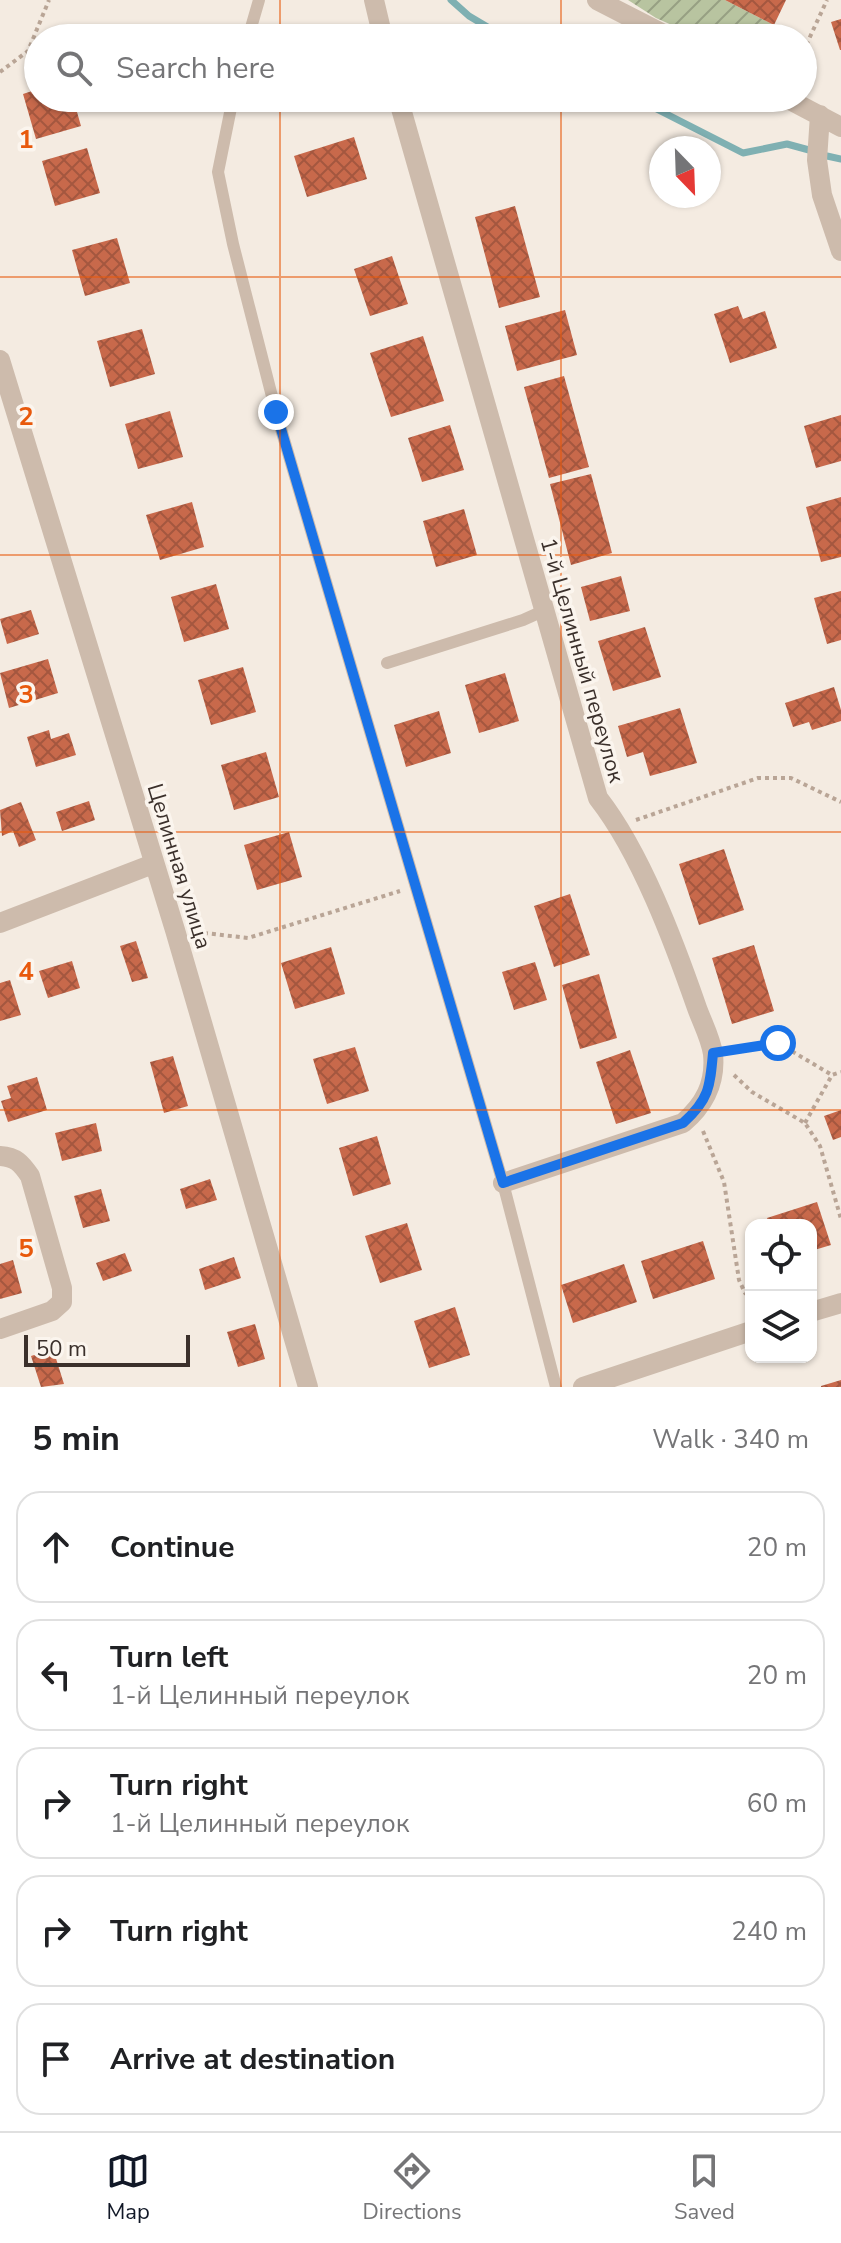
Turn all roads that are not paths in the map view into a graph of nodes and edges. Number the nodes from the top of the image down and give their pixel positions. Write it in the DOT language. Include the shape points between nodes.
graph roads {
  1 [pos="259,0"];
  2 [pos="374,0"];
  3 [pos="597,0"];
  4 [pos="252,24"];
  5 [pos="380,24"];
  6 [pos="644,24"];
  7 [pos="230,112"];
  8 [pos="402,112"];
  9 [pos="814,112"];
  10 [pos="820,115"];
  11 [pos="841,127"];
  12 [pos="841,251"];
  13 [pos="0,360"];
  14 [pos="543,611"];
  15 [pos="387,663"];
  16 [pos="153,864"];
  17 [pos="0,923"];
  18 [pos="0,1156"];
  19 [pos="503,1183"];
  20 [pos="841,1303"];
  21 [pos="817,1310"];
  22 [pos="0,1329"];
  23 [pos="745,1333"];
  24 [pos="613,1382"];
  25 [pos="308,1387"];
  26 [pos="556,1387"];
  27 [pos="583,1387"];
  1 -- 4 [label="lane"];
  2 -- 5 [label="street"];
  3 -- 6 [label="street"];
  7 -- 19 [label="lane" via="218,172 233,244 276,412"];
  8 -- 14 [label="street, 1-й Целинный переулок"];
  9 -- 10 [label="street"];
  10 -- 11 [label="street"];
  10 -- 12 [label="street" via="817,160 822,195"];
  13 -- 16 [label="street, Целинная улица"];
  14 -- 15 [label="lane"];
  14 -- 19 [label="street, 1-й Целинный переулок" via="598,798 620,826 680,958 713,1053 710,1087 700,1109 683,1123"];
  16 -- 17 [label="street"];
  16 -- 25 [label="street, Целинная улица"];
  18 -- 22 [label="street" via="21,1162 30,1176 62,1302 52,1311"];
  19 -- 26 [label="lane"];
  20 -- 21 [label="street"];
  23 -- 24 [label="street"];
  24 -- 27 [label="street"];
}
